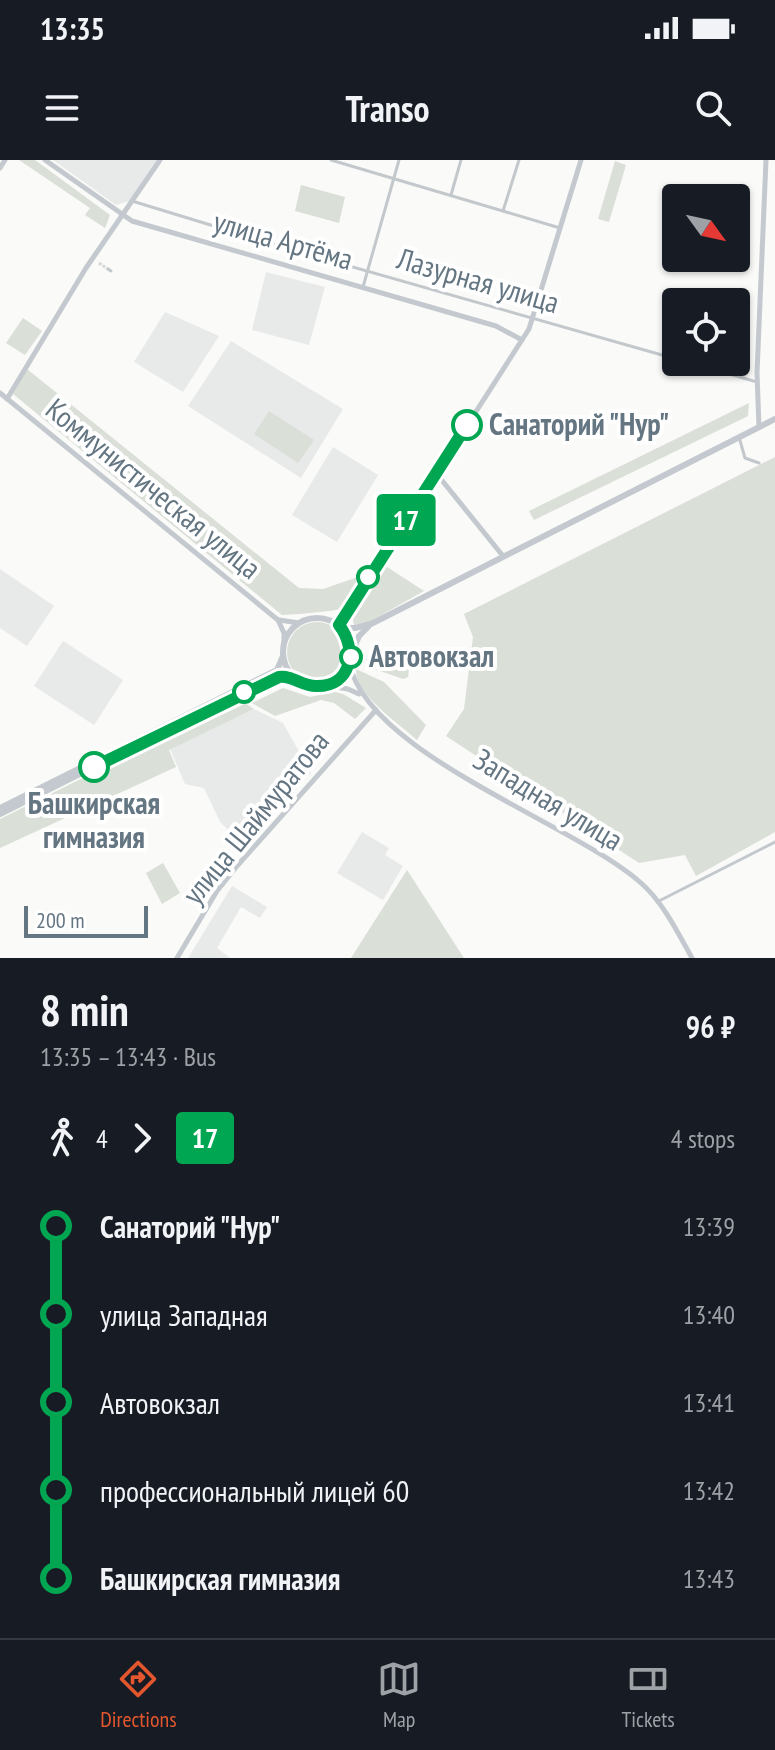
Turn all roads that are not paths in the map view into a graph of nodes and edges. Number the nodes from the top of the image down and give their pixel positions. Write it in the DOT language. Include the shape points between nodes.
graph roads {
  1 [pos="5,160"];
  2 [pos="45,160"];
  3 [pos="160,160"];
  4 [pos="331,160"];
  5 [pos="399,160"];
  6 [pos="461,160"];
  7 [pos="519,160"];
  8 [pos="581,160"];
  9 [pos="766,160"];
  10 [pos="0,168"];
  11 [pos="394,178"];
  12 [pos="451,195"];
  13 [pos="132,201"];
  14 [pos="503,211"];
  15 [pos="122,215"];
  16 [pos="560,228"];
  17 [pos="92,259"];
  18 [pos="99,263"];
  19 [pos="367,270"];
  20 [pos="363,287"];
  21 [pos="533,318"];
  22 [pos="522,340"];
  23 [pos="662,355"];
  24 [pos="736,376"];
  25 [pos="757,382"];
  26 [pos="0,393"];
  27 [pos="7,399"];
  28 [pos="775,419"];
  29 [pos="759,427"];
  30 [pos="739,437"];
  31 [pos="759,463"];
  32 [pos="436,473"];
  33 [pos="503,556"];
  34 [pos="278,620"];
  35 [pos="299,623"];
  36 [pos="371,624"];
  37 [pos="340,626"];
  38 [pos="284,643"];
  39 [pos="351,654"];
  40 [pos="283,656"];
  41 [pos="349,662"];
  42 [pos="294,678"];
  43 [pos="325,685"];
  44 [pos="364,697"];
  45 [pos="376,710"];
  46 [pos="0,811"];
  47 [pos="775,842"];
  48 [pos="657,902"];
  49 [pos="177,958"];
  50 [pos="692,958"];
  1 -- 10 [label="main road"];
  2 -- 15 [label="main road, улица Артёма"];
  3 -- 13 [label="main road"];
  4 -- 11 [label="street"];
  5 -- 11 [label="street"];
  6 -- 12 [label="street"];
  7 -- 14 [label="street"];
  8 -- 16 [label="main road"];
  9 -- 25 [label="main road"];
  11 -- 12 [label="street"];
  11 -- 19 [label="street"];
  12 -- 14 [label="street"];
  13 -- 15 [label="main road"];
  13 -- 19 [label="street, Лазурная улица"];
  14 -- 16 [label="street"];
  15 -- 17 [label="main road"];
  15 -- 20 [label="main road, улица Артёма"];
  16 -- 21 [label="main road"];
  17 -- 18 [label="street"];
  17 -- 27 [label="main road"];
  19 -- 20 [label="street"];
  19 -- 21 [label="street, Лазурная улица"];
  20 -- 22 [label="main road, улица Артёма" via="496,326"];
  21 -- 22 [label="main road"];
  21 -- 23 [label="street, Лазурная улица"];
  22 -- 32 [label="main road"];
  24 -- 25 [label="street"];
  25 -- 29 [label="main road"];
  26 -- 27 [label="main road, Коммунистическая улица"];
  27 -- 34 [label="main road, Коммунистическая улица"];
  28 -- 29 [label="main road"];
  29 -- 30 [label="main road"];
  30 -- 31 [label="street" via="745,458"];
  30 -- 33 [label="main road"];
  32 -- 33 [label="main road"];
  32 -- 37 [label="main road"];
  33 -- 36 [label="main road"];
  34 -- 35 [label="main road"];
  34 -- 38 [label="main road"];
  35 -- 37 [label="main road" via="323,618"];
  35 -- 38 [label="main road"];
  36 -- 37 [label="main road"];
  36 -- 39 [label="main road"];
  37 -- 39 [label="main road"];
  38 -- 40 [label="main road"];
  39 -- 41 [label="main road"];
  40 -- 42 [label="main road"];
  40 -- 46 [label="main road" via="277,670"];
  41 -- 43 [label="main road" via="340,677"];
  41 -- 44 [label="main road, Западная улица"];
  42 -- 43 [label="main road"];
  42 -- 46 [label="main road" via="282,675 237,695"];
  43 -- 44 [label="main road, Западная улица"];
  44 -- 45 [label="main road, Западная улица"];
  45 -- 48 [label="main road, Западная улица" via="419,749 615,865"];
  45 -- 49 [label="main road, улица Шаймуратова" via="237,866"];
  47 -- 48 [label="street"];
  48 -- 50 [label="main road, Западная улица"];
}
